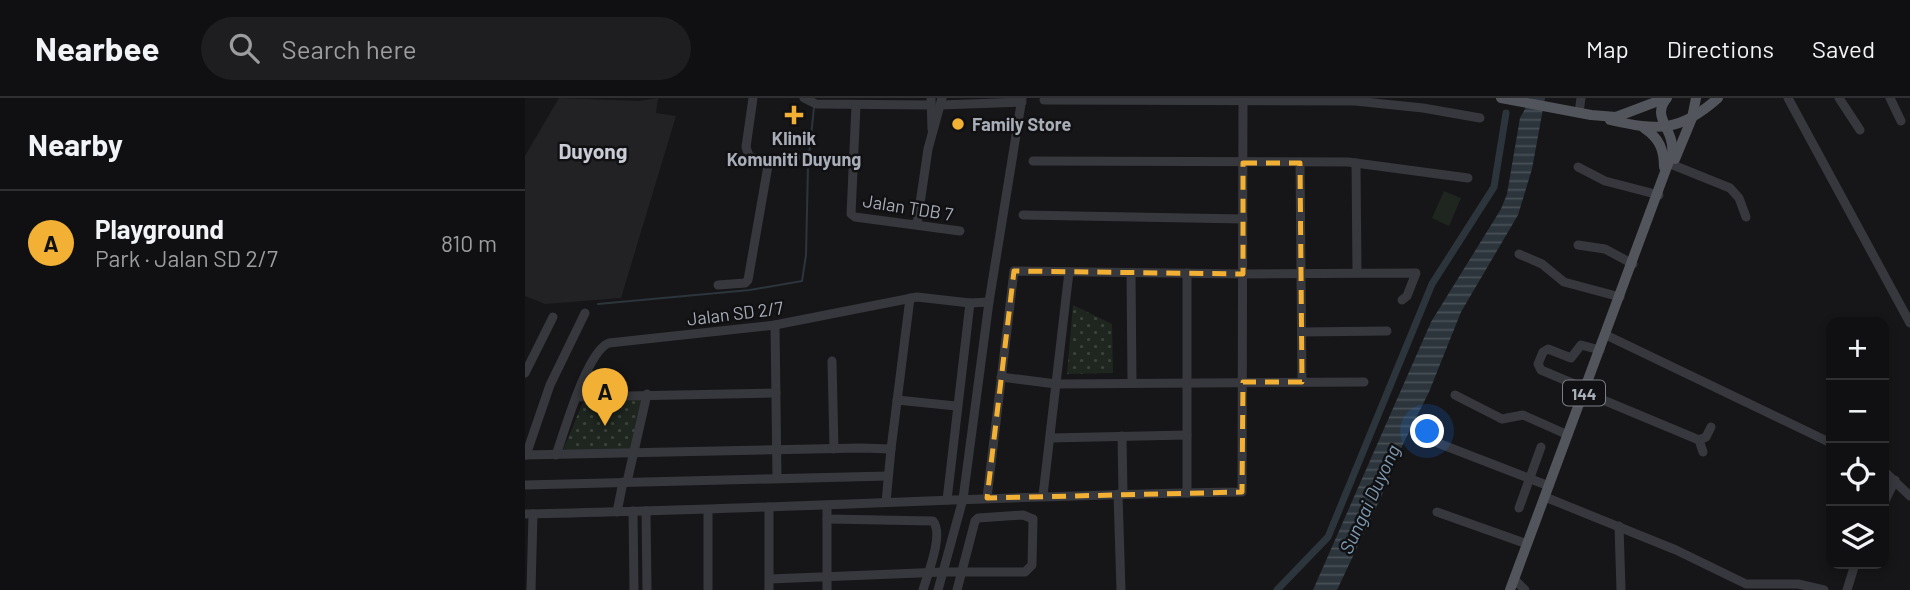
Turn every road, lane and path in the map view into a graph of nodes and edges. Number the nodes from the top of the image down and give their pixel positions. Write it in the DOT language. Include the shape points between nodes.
graph roads {
  1 [pos="753,98"];
  2 [pos="1501,98"];
  3 [pos="1581,98"];
  4 [pos="1666,98"];
  5 [pos="1696,98"];
  6 [pos="1718,98"];
  7 [pos="1788,98"];
  8 [pos="1839,98"];
  9 [pos="1890,98"];
  10 [pos="1022,100"];
  11 [pos="1044,100"];
  12 [pos="1243,100"];
  13 [pos="810,101"];
  14 [pos="941,101"];
  15 [pos="930,102"];
  16 [pos="856,106"];
  17 [pos="1579,113"];
  18 [pos="1591,115"];
  19 [pos="1480,118"];
  20 [pos="1692,118"];
  21 [pos="1901,121"];
  22 [pos="1638,126"];
  23 [pos="1667,127"];
  24 [pos="1860,130"];
  25 [pos="932,134"];
  26 [pos="1679,150"];
  27 [pos="796,157"];
  28 [pos="769,160"];
  29 [pos="1033,161"];
  30 [pos="1243,163"];
  31 [pos="1300,163"];
  32 [pos="1356,163"];
  33 [pos="1673,165"];
  34 [pos="1578,167"];
  35 [pos="1468,178"];
  36 [pos="1660,191"];
  37 [pos="1023,215"];
  38 [pos="1746,217"];
  39 [pos="1243,219"];
  40 [pos="917,224"];
  41 [pos="960,231"];
  42 [pos="1578,245"];
  43 [pos="1519,254"];
  44 [pos="1633,264"];
  45 [pos="1069,272"];
  46 [pos="1131,273"];
  47 [pos="1357,273"];
  48 [pos="1187,274"];
  49 [pos="1243,274"];
  50 [pos="1302,274"];
  51 [pos="718,285"];
  52 [pos="1620,297"];
  53 [pos="910,298"];
  54 [pos="1402,300"];
  55 [pos="989,302"];
  56 [pos="970,303"];
  57 [pos="585,313"];
  58 [pos="553,317"];
  59 [pos="1910,323"];
  60 [pos="775,325"];
  61 [pos="1387,331"];
  62 [pos="1302,332"];
  63 [pos="1606,335"];
  64 [pos="1600,350"];
  65 [pos="832,361"];
  66 [pos="525,373"];
  67 [pos="1001,377"];
  68 [pos="1243,382"];
  69 [pos="1302,382"];
  70 [pos="1364,382"];
  71 [pos="1132,383"];
  72 [pos="1189,383"];
  73 [pos="1056,384"];
  74 [pos="1585,391"];
  75 [pos="776,393"];
  76 [pos="647,394"];
  77 [pos="1455,395"];
  78 [pos="577,397"];
  79 [pos="897,400"];
  80 [pos="956,406"];
  81 [pos="1711,426"];
  82 [pos="1187,435"];
  83 [pos="1568,435"];
  84 [pos="1122,436"];
  85 [pos="1050,438"];
  86 [pos="1430,440"];
  87 [pos="1699,440"];
  88 [pos="1826,441"];
  89 [pos="1541,447"];
  90 [pos="834,449"];
  91 [pos="891,449"];
  92 [pos="777,450"];
  93 [pos="1703,452"];
  94 [pos="634,453"];
  95 [pos="556,454"];
  96 [pos="526,455"];
  97 [pos="1889,475"];
  98 [pos="888,476"];
  99 [pos="777,478"];
  100 [pos="1530,478"];
  101 [pos="1895,480"];
  102 [pos="625,482"];
  103 [pos="525,485"];
  104 [pos="1549,485"];
  105 [pos="1187,493"];
  106 [pos="1889,493"];
  107 [pos="1120,494"];
  108 [pos="1044,495"];
  109 [pos="1910,496"];
  110 [pos="1545,497"];
  111 [pos="987,498"];
  112 [pos="963,499"];
  113 [pos="947,500"];
  114 [pos="886,502"];
  115 [pos="827,505"];
  116 [pos="769,507"];
  117 [pos="1519,508"];
  118 [pos="708,510"];
  119 [pos="633,511"];
  120 [pos="646,511"];
  121 [pos="617,512"];
  122 [pos="1437,512"];
  123 [pos="529,514"];
  124 [pos="827,519"];
  125 [pos="1619,526"];
  126 [pos="1527,544"];
  127 [pos="1854,569"];
  128 [pos="528,571"];
  129 [pos="943,572"];
  130 [pos="961,572"];
  131 [pos="927,573"];
  132 [pos="827,576"];
  133 [pos="769,579"];
  134 [pos="1512,585"];
  135 [pos="1848,589"];
  136 [pos="531,590"];
  137 [pos="634,590"];
  138 [pos="647,590"];
  139 [pos="708,590"];
  140 [pos="769,590"];
  141 [pos="827,590"];
  142 [pos="923,590"];
  143 [pos="937,590"];
  144 [pos="957,590"];
  145 [pos="1121,590"];
  146 [pos="1525,590"];
  147 [pos="1621,590"];
  148 [pos="1824,590"];
  1 -- 28 [label="street" via="747,151 753,158"];
  2 -- 17 [label="main road"];
  3 -- 17 [label="street"];
  4 -- 18 [label="main road" via="1626,115"];
  4 -- 23 [label="main road, 144" via="1660,109"];
  5 -- 20 [label="main road, 144"];
  6 -- 20 [label="main road"];
  6 -- 26 [label="main road"];
  7 -- 59 [label="street"];
  8 -- 24 [label="street"];
  9 -- 21 [label="street"];
  10 -- 14 [label="street"];
  10 -- 55 [label="street"];
  11 -- 12 [label="street"];
  12 -- 19 [label="street" via="1355,101"];
  12 -- 30 [label="street"];
  13 -- 16 [label="street"];
  14 -- 25 [label="street"];
  15 -- 16 [label="street"];
  15 -- 25 [label="street"];
  16 -- 40 [label="street, Jalan TDB 7" via="851,214"];
  17 -- 18 [label="main road"];
  18 -- 22 [label="main road"];
  20 -- 23 [label="main road"];
  20 -- 26 [label="main road, 144"];
  22 -- 23 [label="main road"];
  22 -- 36 [label="main road" via="1653,134 1662,149"];
  23 -- 36 [label="main road, 144" via="1672,153"];
  25 -- 40 [label="street"];
  26 -- 33 [label="main road, 144"];
  27 -- 28 [label="street"];
  28 -- 51 [label="street" via="748,280"];
  29 -- 30 [label="street"];
  30 -- 31 [label="street"];
  30 -- 39 [label="street"];
  31 -- 32 [label="street"];
  31 -- 50 [label="street"];
  32 -- 35 [label="street"];
  32 -- 47 [label="street"];
  33 -- 36 [label="main road, 144"];
  33 -- 38 [label="street" via="1730,188"];
  34 -- 36 [label="street" via="1605,181"];
  36 -- 44 [label="main road, 144"];
  37 -- 39 [label="street"];
  39 -- 49 [label="street"];
  40 -- 41 [label="street, Jalan TDB 7"];
  42 -- 44 [label="street" via="1605,248"];
  43 -- 52 [label="street" via="1565,282"];
  44 -- 52 [label="main road, 144"];
  45 -- 46 [label="street"];
  45 -- 67 [label="street" via="1014,271"];
  45 -- 73 [label="street"];
  46 -- 48 [label="street"];
  46 -- 71 [label="street"];
  47 -- 50 [label="street"];
  47 -- 54 [label="street" via="1416,273"];
  48 -- 49 [label="street"];
  48 -- 72 [label="street"];
  49 -- 50 [label="street"];
  49 -- 68 [label="street"];
  50 -- 62 [label="street"];
  52 -- 63 [label="main road, 144"];
  53 -- 56 [label="street, Jalan SD 2/7"];
  53 -- 60 [label="street, Jalan SD 2/7"];
  53 -- 79 [label="street"];
  55 -- 56 [label="street, Jalan SD 2/7"];
  55 -- 112 [label="street"];
  56 -- 80 [label="street"];
  57 -- 96 [label="street" via="550,385"];
  58 -- 66 [label="street"];
  60 -- 75 [label="street"];
  60 -- 78 [label="street, Jalan SD 2/7" via="603,346"];
  61 -- 62 [label="street"];
  62 -- 69 [label="street"];
  63 -- 64 [label="main road, 144"];
  63 -- 88 [label="street"];
  64 -- 74 [label="main road, 144"];
  64 -- 74 [label="street" via="1581,345 1571,358 1548,349 1538,364 1541,370"];
  65 -- 90 [label="street"];
  67 -- 73 [label="street"];
  67 -- 111 [label="street"];
  68 -- 69 [label="street"];
  68 -- 72 [label="street"];
  68 -- 105 [label="street" via="1242,492"];
  69 -- 70 [label="street"];
  71 -- 72 [label="street"];
  71 -- 73 [label="street"];
  72 -- 82 [label="street"];
  73 -- 85 [label="street"];
  74 -- 83 [label="main road, 144"];
  74 -- 87 [label="street"];
  75 -- 76 [label="street"];
  75 -- 92 [label="street"];
  76 -- 78 [label="street"];
  76 -- 94 [label="street"];
  77 -- 83 [label="street" via="1501,419 1524,415"];
  78 -- 95 [label="street, Jalan SD 2/7"];
  79 -- 80 [label="street"];
  79 -- 91 [label="street"];
  80 -- 113 [label="street"];
  81 -- 87 [label="street"];
  82 -- 84 [label="street"];
  82 -- 105 [label="street"];
  83 -- 104 [label="main road, 144"];
  84 -- 85 [label="street"];
  84 -- 107 [label="street"];
  85 -- 108 [label="street"];
  86 -- 100 [label="street"];
  87 -- 93 [label="street"];
  89 -- 100 [label="street"];
  90 -- 91 [label="street"];
  90 -- 92 [label="street"];
  91 -- 98 [label="street"];
  92 -- 94 [label="street"];
  92 -- 99 [label="street"];
  94 -- 95 [label="street"];
  94 -- 102 [label="street"];
  95 -- 96 [label="street"];
  97 -- 101 [label="street"];
  98 -- 99 [label="street"];
  98 -- 114 [label="street"];
  99 -- 102 [label="street"];
  100 -- 104 [label="street"];
  100 -- 117 [label="street"];
  101 -- 106 [label="street"];
  101 -- 109 [label="street"];
  102 -- 103 [label="street"];
  102 -- 121 [label="street"];
  104 -- 110 [label="main road, 144"];
  105 -- 107 [label="street"];
  107 -- 108 [label="street"];
  107 -- 145 [label="street"];
  108 -- 111 [label="street"];
  110 -- 125 [label="street"];
  110 -- 126 [label="main road, 144"];
  111 -- 112 [label="street"];
  112 -- 113 [label="street"];
  112 -- 129 [label="street"];
  113 -- 114 [label="street"];
  114 -- 115 [label="street"];
  115 -- 116 [label="street"];
  115 -- 124 [label="street"];
  116 -- 118 [label="street"];
  116 -- 133 [label="street"];
  118 -- 120 [label="street"];
  118 -- 139 [label="street"];
  119 -- 120 [label="street"];
  119 -- 121 [label="street"];
  119 -- 137 [label="street"];
  120 -- 138 [label="street"];
  121 -- 123 [label="street"];
  122 -- 126 [label="street"];
  123 -- 128 [label="street"];
  124 -- 131 [label="street" via="933,521 937,537"];
  124 -- 132 [label="street"];
  125 -- 147 [label="street"];
  125 -- 148 [label="street" via="1746,584 1798,584"];
  126 -- 134 [label="main road, 144"];
  127 -- 135 [label="street"];
  128 -- 136 [label="street"];
  129 -- 130 [label="street"];
  129 -- 131 [label="street"];
  129 -- 143 [label="street"];
  130 -- 130 [label="street" via="1030,570 1033,519 1023,515 978,518"];
  130 -- 144 [label="street"];
  131 -- 132 [label="street"];
  131 -- 142 [label="street"];
  132 -- 133 [label="street"];
  132 -- 141 [label="street"];
  133 -- 140 [label="street"];
  134 -- 146 [label="street"];
}
